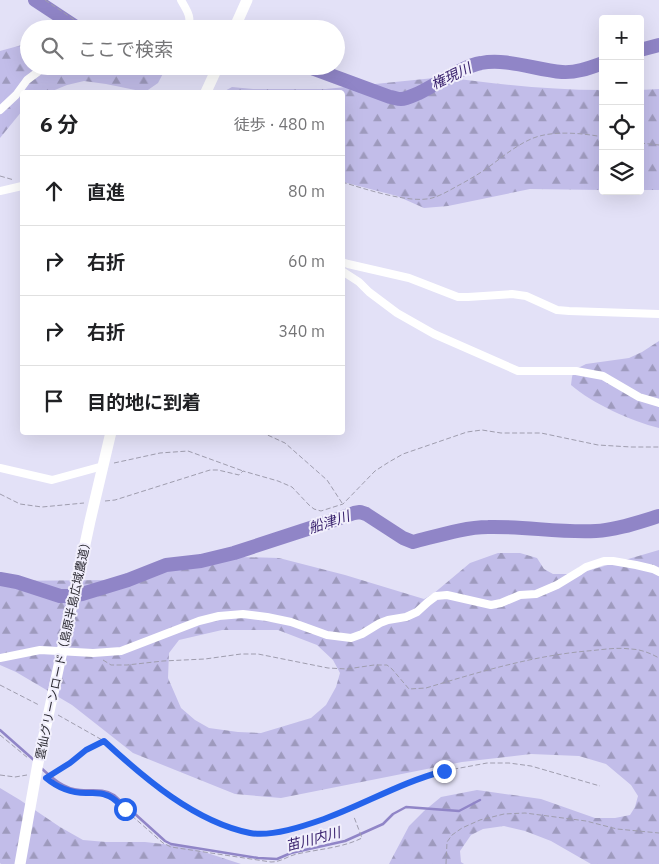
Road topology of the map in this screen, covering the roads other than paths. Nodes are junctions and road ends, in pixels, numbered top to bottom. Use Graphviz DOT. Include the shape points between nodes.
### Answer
graph roads {
  1 [pos="181,0"];
  2 [pos="247,0"];
  3 [pos="190,20"];
  4 [pos="238,20"];
  5 [pos="34,75"];
  6 [pos="214,75"];
  7 [pos="207,90"];
  8 [pos="0,110"];
  9 [pos="20,186"];
  10 [pos="0,191"];
  11 [pos="345,263"];
  12 [pos="345,273"];
  13 [pos="659,314"];
  14 [pos="659,403"];
  15 [pos="110,435"];
  16 [pos="0,468"];
  17 [pos="103,469"];
  18 [pos="659,572"];
  19 [pos="0,658"];
  20 [pos="21,862"];
  1 -- 3 [label="street"];
  2 -- 4 [label="street"];
  5 -- 8 [label="street"];
  6 -- 7 [label="street"];
  9 -- 10 [label="street"];
  11 -- 13 [label="street" via="409,278 458,297 512,294 569,312"];
  12 -- 14 [label="street" via="398,313 434,334 518,371 576,371 603,376 639,397"];
  15 -- 17 [label="street, 雲仙グリーンロード（島原半島広域農道）"];
  16 -- 17 [label="street" via="52,480"];
  17 -- 20 [label="street, 雲仙グリーンロード（島原半島広域農道）" via="38,764"];
  18 -- 19 [label="street" via="613,561 586,567 558,585 536,594 520,595 491,605 447,595 436,596 417,612 380,623 351,638 327,635 291,622 243,614 199,621 121,651 40,650"];
}
